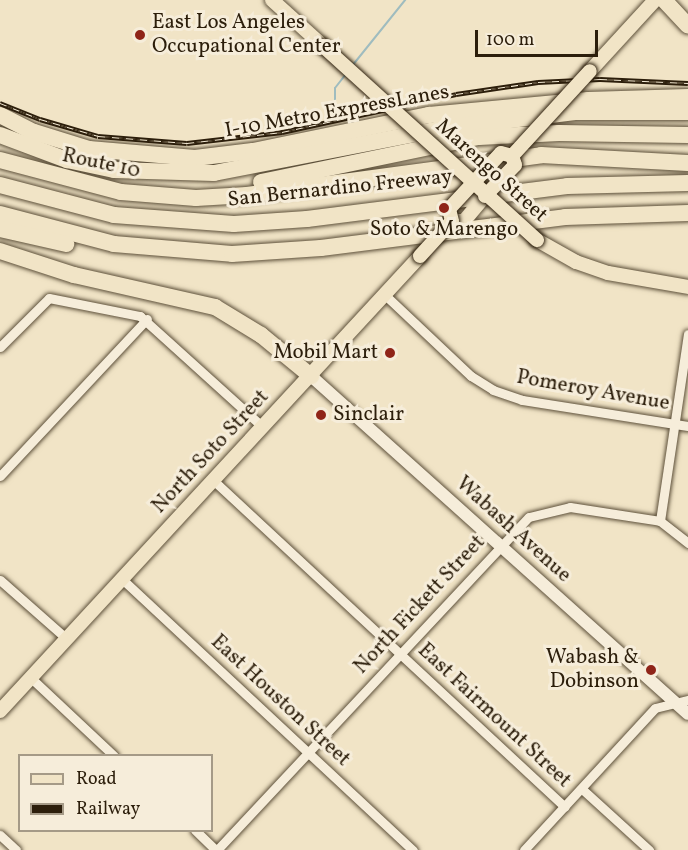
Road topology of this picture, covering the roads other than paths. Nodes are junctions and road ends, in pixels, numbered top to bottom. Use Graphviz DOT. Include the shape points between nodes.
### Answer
graph roads {
  1 [pos="273,0"];
  2 [pos="655,0"];
  3 [pos="664,0"];
  4 [pos="676,0"];
  5 [pos="688,10"];
  6 [pos="688,26"];
  7 [pos="688,97"];
  8 [pos="688,112"];
  9 [pos="0,115"];
  10 [pos="0,135"];
  11 [pos="688,135"];
  12 [pos="512,156"];
  13 [pos="0,160"];
  14 [pos="688,163"];
  15 [pos="688,183"];
  16 [pos="0,184"];
  17 [pos="472,184"];
  18 [pos="485,196"];
  19 [pos="196,198"];
  20 [pos="688,213"];
  21 [pos="0,214"];
  22 [pos="452,221"];
  23 [pos="0,230"];
  24 [pos="0,251"];
  25 [pos="198,254"];
  26 [pos="688,287"];
  27 [pos="385,295"];
  28 [pos="147,320"];
  29 [pos="688,334"];
  30 [pos="0,347"];
  31 [pos="311,376"];
  32 [pos="674,424"];
  33 [pos="688,426"];
  34 [pos="263,427"];
  35 [pos="0,476"];
  36 [pos="213,480"];
  37 [pos="660,521"];
  38 [pos="688,543"];
  39 [pos="501,545"];
  40 [pos="122,579"];
  41 [pos="0,580"];
  42 [pos="67,639"];
  43 [pos="399,653"];
  44 [pos="31,678"];
  45 [pos="674,700"];
  46 [pos="688,700"];
  47 [pos="0,711"];
  48 [pos="688,714"];
  49 [pos="308,752"];
  50 [pos="112,754"];
  51 [pos="582,789"];
  52 [pos="565,807"];
  53 [pos="196,832"];
  54 [pos="0,835"];
  55 [pos="16,850"];
  56 [pos="217,850"];
  57 [pos="413,850"];
  58 [pos="524,850"];
  59 [pos="649,850"];
  1 -- 17 [label="main road, Marengo Street, bridge"];
  2 -- 12 [label="main road, North Soto Street, bridge"];
  3 -- 6 [label="highway"];
  4 -- 5 [label="highway"];
  7 -- 9 [label="highway, I-10 Metro ExpressLanes" via="598,99 429,115 253,152 195,158 89,149 34,132"];
  8 -- 10 [label="highway, I-10 Metro ExpressLanes" via="575,112 445,128 214,173 114,170 67,160"];
  11 -- 19 [label="highway" via="559,133 479,137"];
  12 -- 17 [label="main road, North Soto Street, bridge" via="501,153"];
  12 -- 18 [label="main road, North Soto Street, bridge" via="515,165"];
  13 -- 19 [label="highway, Route 10" via="121,192"];
  14 -- 19 [label="highway" via="541,155 247,195"];
  15 -- 16 [label="highway, San Bernardino Freeway" via="567,186 306,219 234,224 114,215"];
  17 -- 18 [label="main road, Marengo Street, bridge"];
  17 -- 22 [label="main road, North Soto Street, bridge" via="449,209"];
  18 -- 22 [label="main road, North Soto Street" via="464,221"];
  18 -- 26 [label="main road, Marengo Street, bridge" via="537,240 576,262 608,273"];
  20 -- 25 [label="highway" via="565,217 312,249"];
  21 -- 25 [label="highway" via="92,240"];
  22 -- 27 [label="main road, North Soto Street, bridge"];
  23 -- 25 [label="highway" via="102,249"];
  24 -- 31 [label="highway" via="74,275 215,307 261,334"];
  27 -- 31 [label="main road, North Soto Street"];
  27 -- 32 [label="street, Pomeroy Avenue" via="471,376 493,390 522,400"];
  28 -- 30 [label="street" via="49,298"];
  28 -- 34 [label="street"];
  28 -- 35 [label="street"];
  29 -- 32 [label="street"];
  31 -- 34 [label="main road, North Soto Street"];
  31 -- 39 [label="street, Wabash Avenue"];
  32 -- 33 [label="street, Pomeroy Avenue"];
  32 -- 37 [label="street"];
  34 -- 36 [label="main road, North Soto Street"];
  36 -- 40 [label="main road, North Soto Street"];
  36 -- 43 [label="street, East Fairmount Street"];
  37 -- 38 [label="street"];
  37 -- 39 [label="street, North Fickett Street" via="570,507 552,509 529,517"];
  39 -- 43 [label="street, North Fickett Street"];
  39 -- 45 [label="street, Wabash Avenue"];
  40 -- 42 [label="main road, North Soto Street"];
  40 -- 49 [label="street, East Houston Street"];
  41 -- 42 [label="street"];
  42 -- 44 [label="main road, North Soto Street"];
  43 -- 49 [label="street, North Fickett Street"];
  43 -- 52 [label="street, East Fairmount Street"];
  44 -- 47 [label="main road, North Soto Street"];
  44 -- 50 [label="street"];
  45 -- 46 [label="street"];
  45 -- 48 [label="street, Wabash Avenue"];
  45 -- 51 [label="street" via="655,708"];
  49 -- 56 [label="street, North Fickett Street"];
  49 -- 57 [label="street, East Houston Street"];
  51 -- 52 [label="street"];
  51 -- 59 [label="street"];
  52 -- 58 [label="street"];
  53 -- 56 [label="street"];
  54 -- 55 [label="street"];
}
